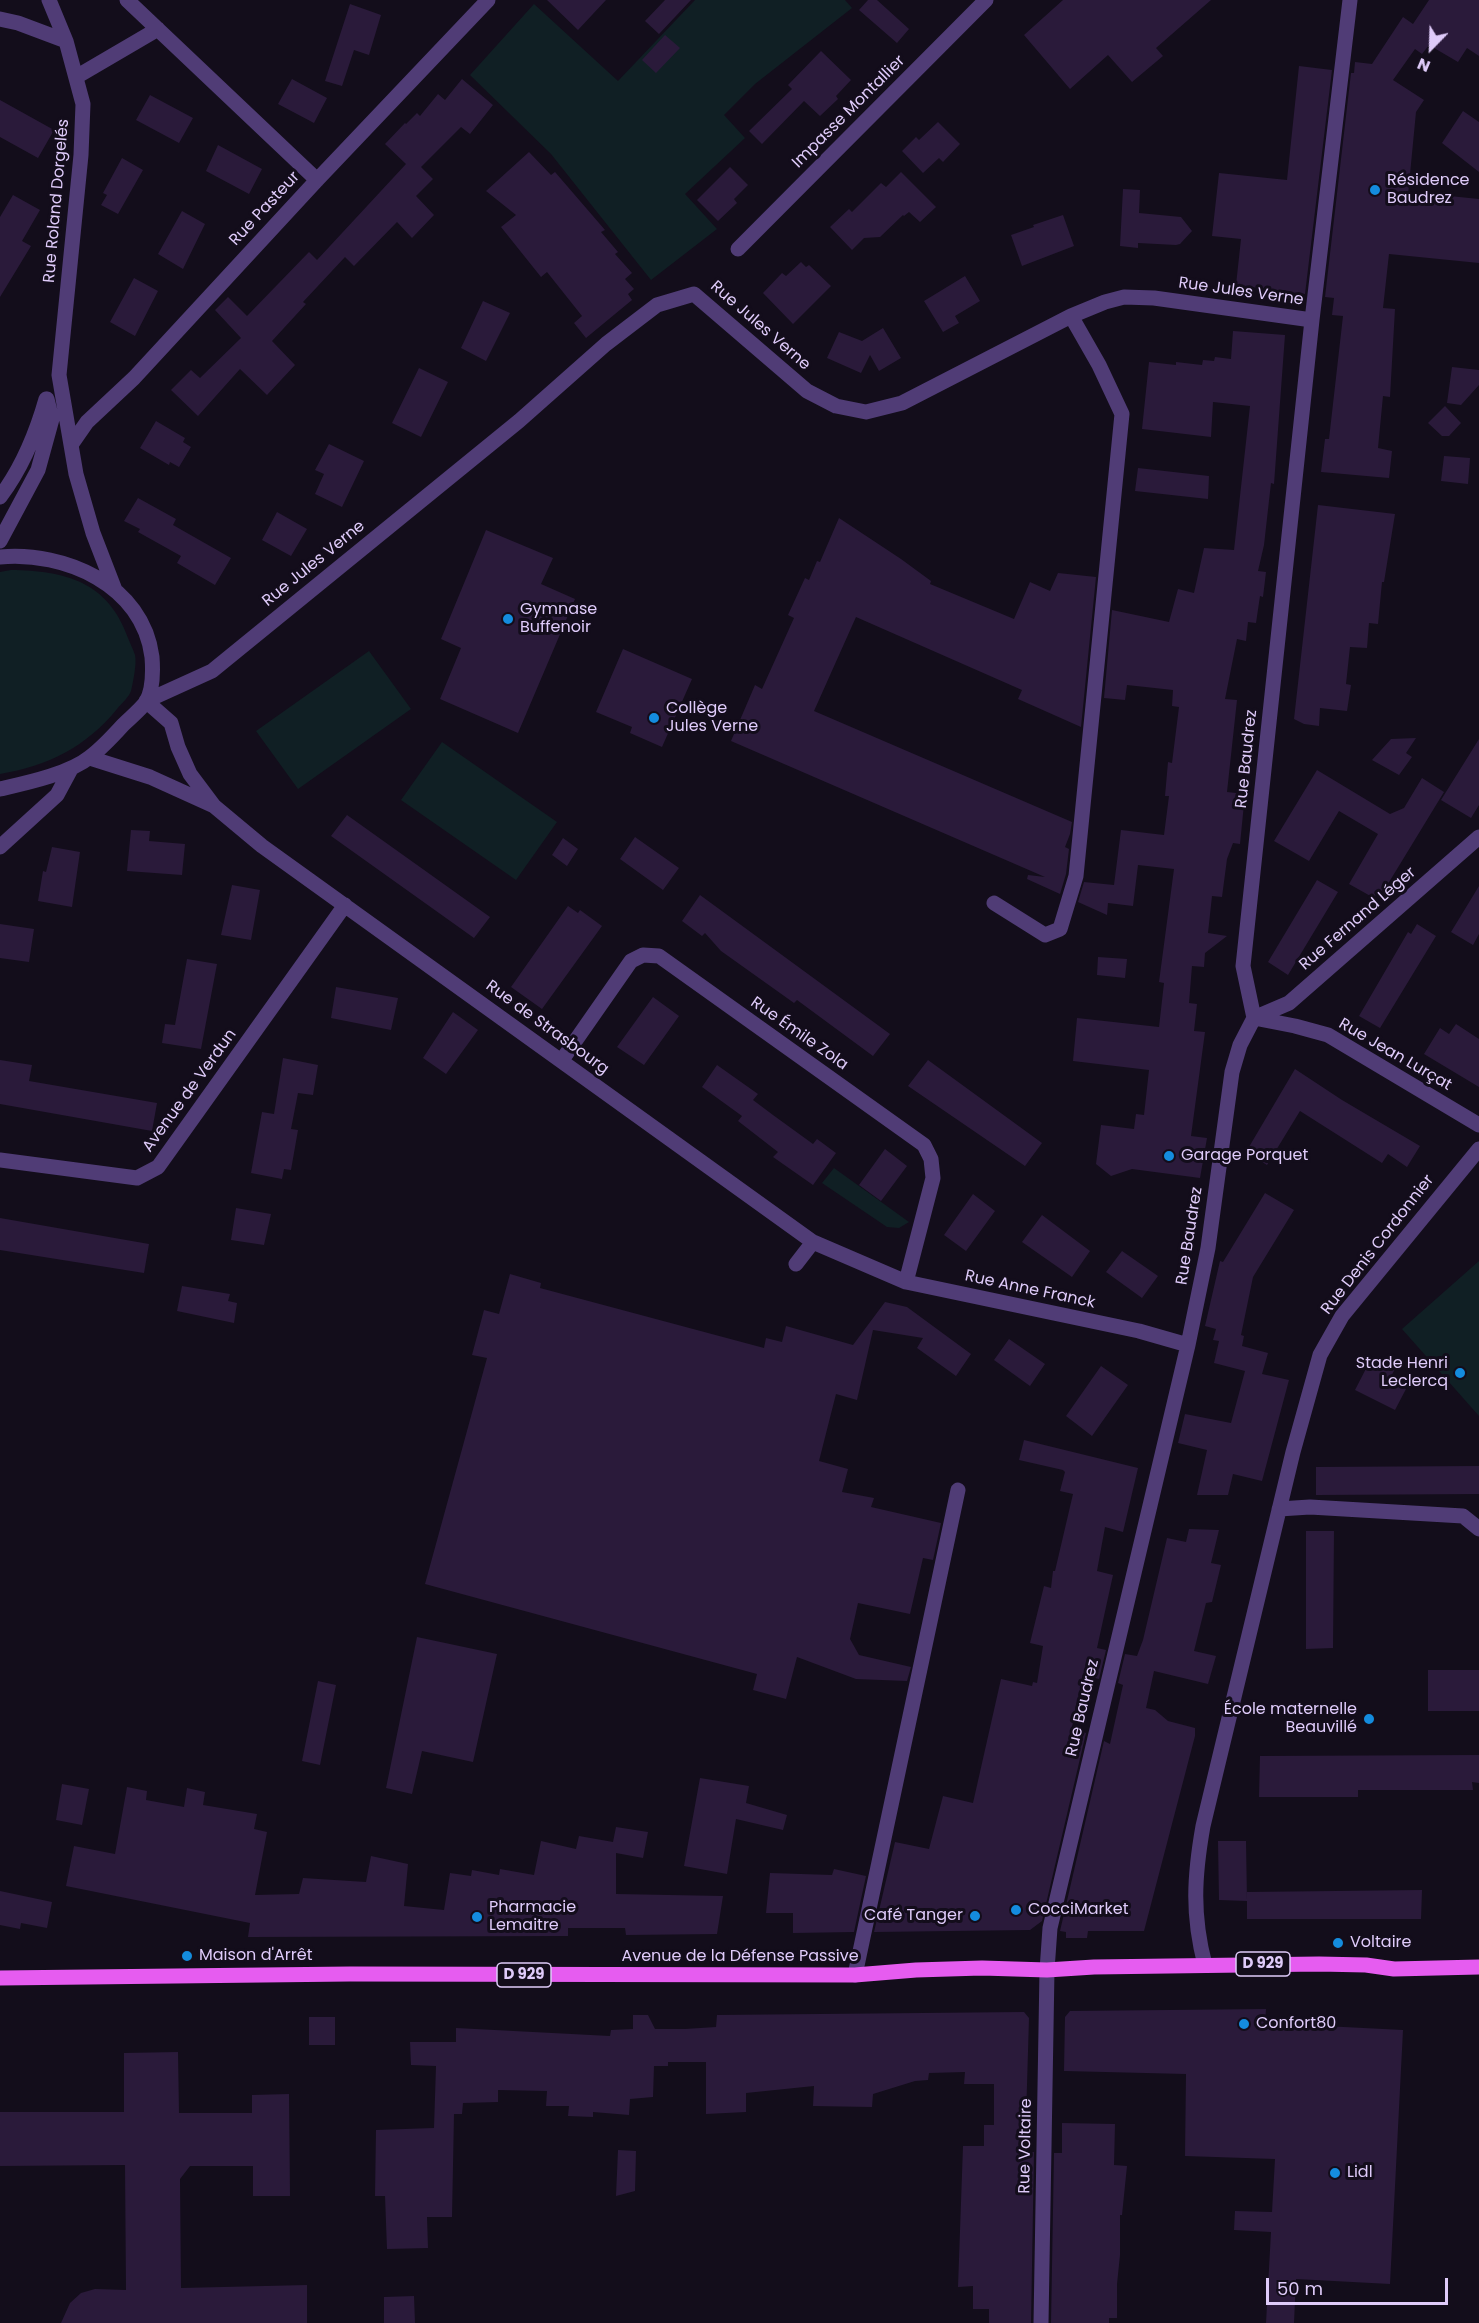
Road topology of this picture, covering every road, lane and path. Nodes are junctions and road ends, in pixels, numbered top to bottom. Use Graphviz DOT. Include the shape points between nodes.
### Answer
graph roads {
  1 [pos="49,0"];
  2 [pos="127,0"];
  3 [pos="488,0"];
  4 [pos="986,0"];
  5 [pos="1350,0"];
  6 [pos="0,19"];
  7 [pos="158,29"];
  8 [pos="66,41"];
  9 [pos="76,77"];
  10 [pos="317,180"];
  11 [pos="738,249"];
  12 [pos="1071,316"];
  13 [pos="1312,320"];
  14 [pos="59,375"];
  15 [pos="46,399"];
  16 [pos="71,445"];
  17 [pos="0,497"];
  18 [pos="0,540"];
  19 [pos="0,557"];
  20 [pos="115,590"];
  21 [pos="146,701"];
  22 [pos="90,758"];
  23 [pos="71,769"];
  24 [pos="0,789"];
  25 [pos="214,806"];
  26 [pos="1479,837"];
  27 [pos="0,847"];
  28 [pos="994,903"];
  29 [pos="345,905"];
  30 [pos="1254,1018"];
  31 [pos="562,1060"];
  32 [pos="1479,1125"];
  33 [pos="1479,1149"];
  34 [pos="0,1160"];
  35 [pos="813,1242"];
  36 [pos="796,1264"];
  37 [pos="866,1267"];
  38 [pos="906,1282"];
  39 [pos="1188,1345"];
  40 [pos="958,1490"];
  41 [pos="1280,1509"];
  42 [pos="1479,1529"];
  43 [pos="1205,1965"];
  44 [pos="1479,1967"];
  45 [pos="1047,1970"];
  46 [pos="855,1975"];
  47 [pos="0,1978"];
  48 [pos="1041,2323"];
  1 -- 8 [label="street, Rue Roland Dorgelés"];
  2 -- 7 [label="street"];
  3 -- 10 [label="street, Rue Pasteur"];
  4 -- 11 [label="street, Impasse Montallier"];
  5 -- 13 [label="street, Rue Baudrez"];
  6 -- 8 [label="street"];
  7 -- 9 [label="street"];
  7 -- 10 [label="street"];
  8 -- 9 [label="street, Rue Roland Dorgelés"];
  9 -- 14 [label="street, Rue Roland Dorgelés" via="83,119"];
  10 -- 16 [label="street, Rue Pasteur" via="135,378 87,422"];
  12 -- 13 [label="street, Rue Jules Verne" via="1124,297"];
  12 -- 21 [label="street, Rue Jules Verne" via="902,403 866,412 836,406 807,391 694,294 657,305 212,671"];
  12 -- 28 [label="street" via="1122,414 1076,876 1060,929 1045,935"];
  13 -- 30 [label="street, Rue Baudrez" via="1243,966"];
  14 -- 15 [label="street, Rue Roland Dorgelés"];
  14 -- 16 [label="street, Rue Roland Dorgelés"];
  15 -- 17 [label="street, Rue Roland Dorgelés" via="38,429"];
  15 -- 18 [label="street" via="52,419 38,470"];
  16 -- 20 [label="street, Rue Roland Dorgelés" via="93,533"];
  19 -- 20 [label="street" via="23,555 72,564"];
  20 -- 21 [label="street" via="134,608 150,643 153,669"];
  21 -- 22 [label="street"];
  21 -- 25 [label="street" via="171,723 190,774"];
  22 -- 23 [label="street"];
  22 -- 25 [label="street" via="150,777"];
  23 -- 24 [label="street"];
  23 -- 27 [label="street" via="57,795"];
  25 -- 29 [label="street, Rue de Strasbourg"];
  26 -- 30 [label="street, Rue Fernand Léger" via="1290,1003"];
  29 -- 31 [label="street, Rue de Strasbourg"];
  29 -- 34 [label="street, Avenue de Verdun" via="158,1167 138,1178"];
  30 -- 32 [label="street, Rue Jean Lurçat" via="1328,1035"];
  30 -- 39 [label="street, Rue Baudrez" via="1232,1072 1208,1248"];
  31 -- 35 [label="street, Rue de Strasbourg"];
  31 -- 38 [label="street, Rue Émile Zola" via="632,961 643,955 659,957 924,1145 931,1159 933,1178"];
  33 -- 41 [label="street, Rue Denis Cordonnier" via="1342,1316 1320,1355"];
  35 -- 36 [label="street"];
  35 -- 37 [label="street, Rue de Strasbourg"];
  37 -- 38 [label="street, Rue Anne Franck"];
  38 -- 39 [label="street, Rue Anne Franck"];
  39 -- 45 [label="street, Rue Baudrez" via="1053,1914"];
  40 -- 46 [label="street"];
  41 -- 42 [label="street" via="1310,1507 1462,1516"];
  41 -- 43 [label="street, Rue Denis Cordonnier" via="1195,1871 1197,1935"];
  43 -- 44 [label="main road, Avenue de la Défense Passive / D 929"];
  43 -- 45 [label="main road, Avenue de la Défense Passive / D 929"];
  45 -- 46 [label="main road, Avenue de la Défense Passive / D 929" via="982,1968"];
  45 -- 48 [label="street, Rue Voltaire"];
  46 -- 47 [label="main road, Avenue de la Défense Passive / D 929"];
}
